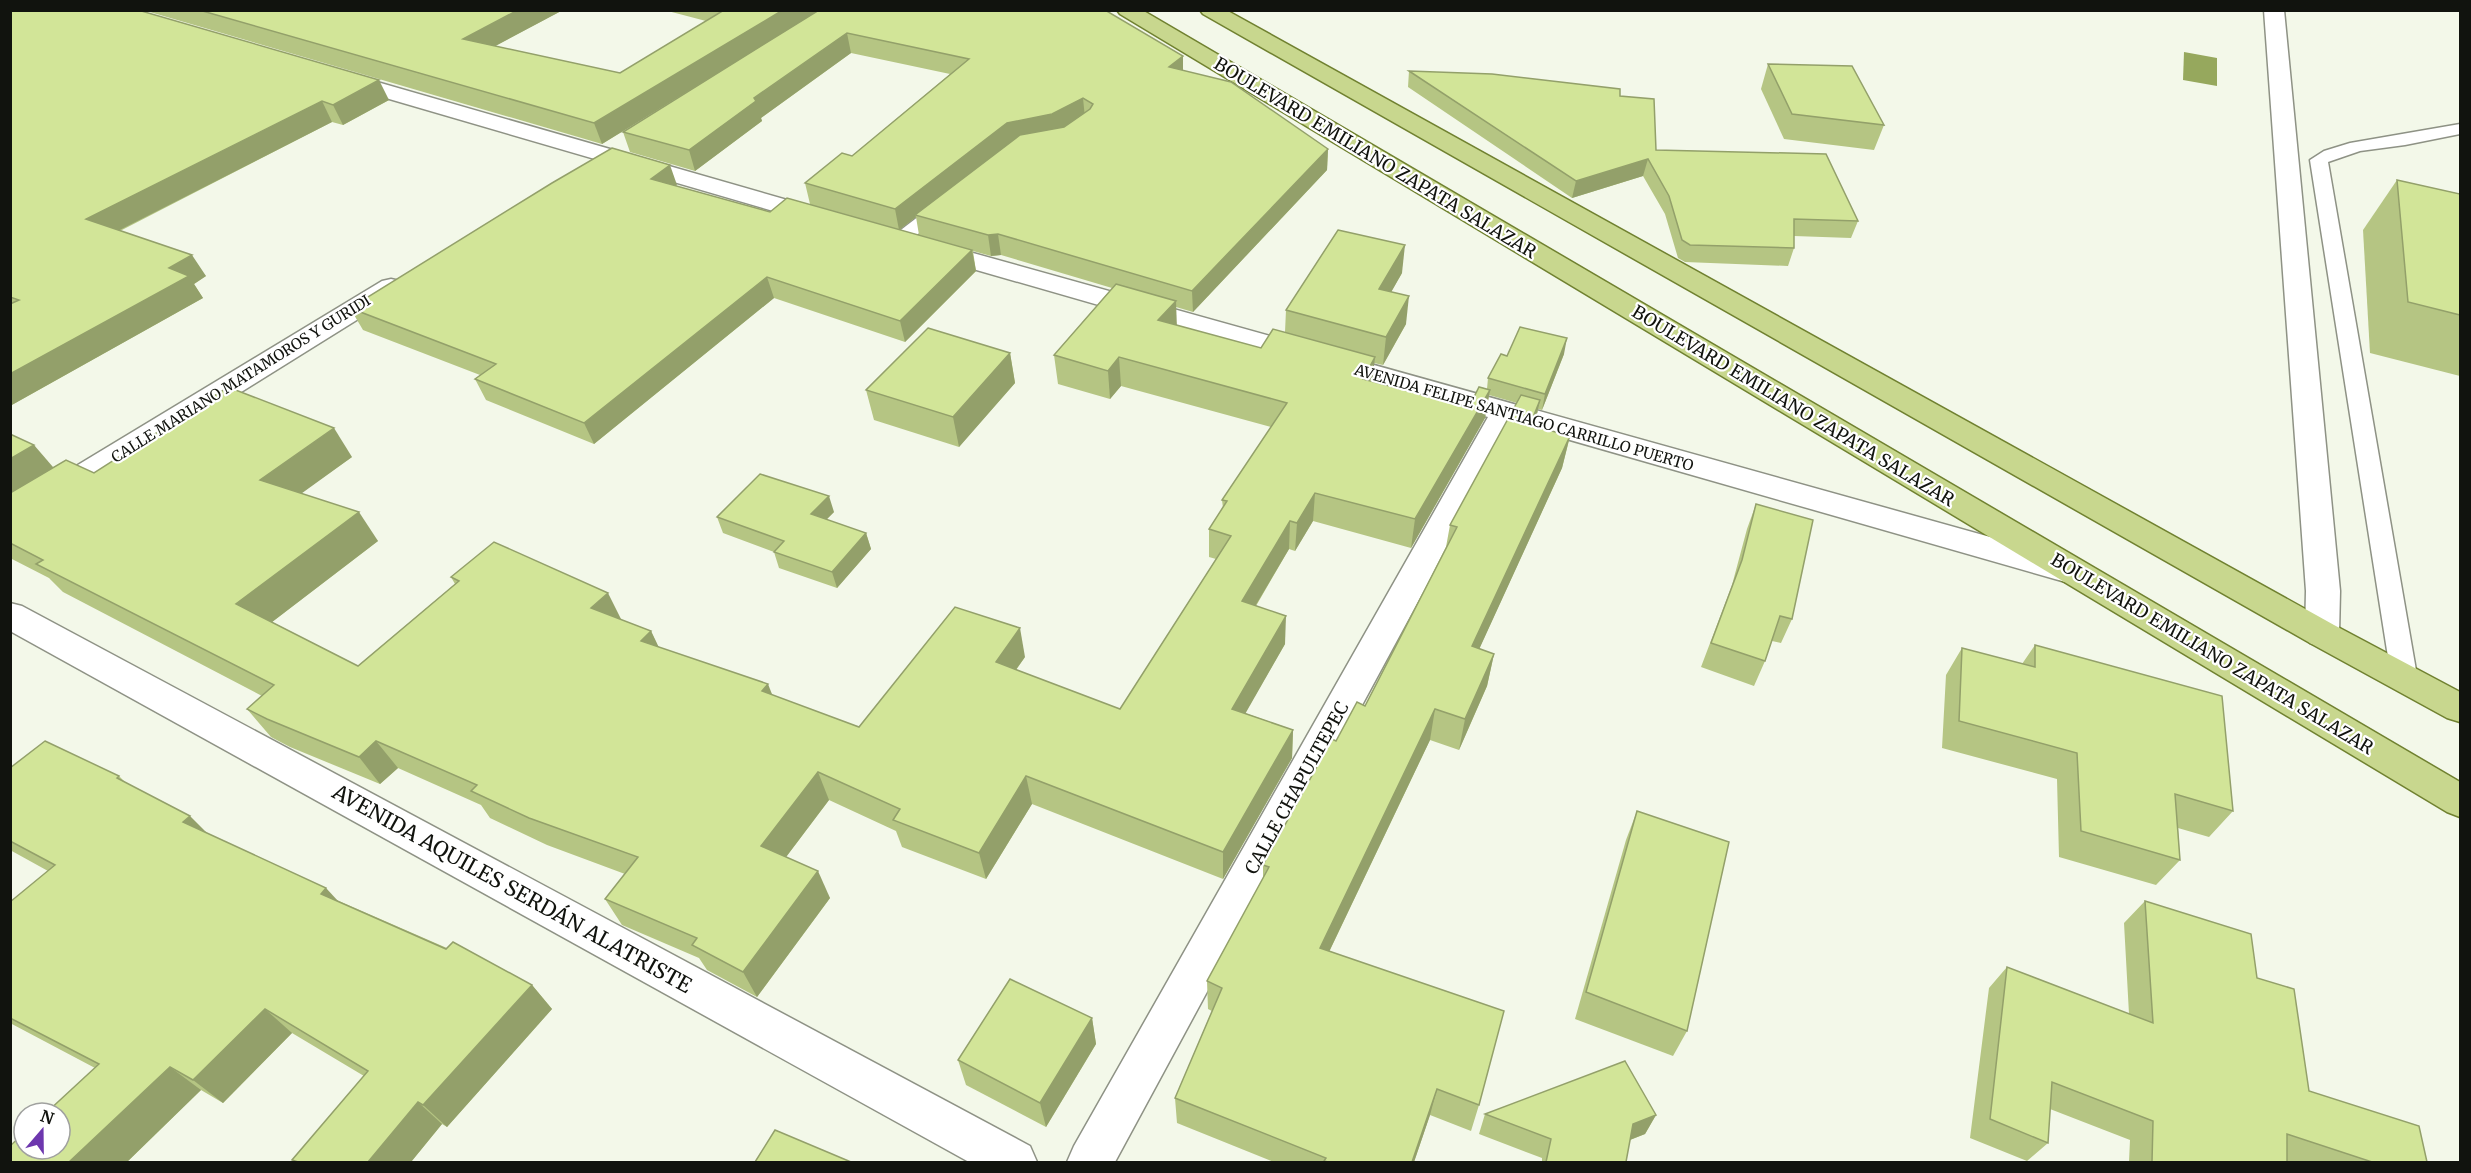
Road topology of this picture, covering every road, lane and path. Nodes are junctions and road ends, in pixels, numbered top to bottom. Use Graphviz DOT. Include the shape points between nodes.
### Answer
graph roads {
  1 [pos="1127,10"];
  2 [pos="1210,10"];
  3 [pos="2274,10"];
  4 [pos="314,69"];
  5 [pos="2460,129"];
  6 [pos="637,136"];
  7 [pos="607,155"];
  8 [pos="576,174"];
  9 [pos="953,198"];
  10 [pos="843,224"];
  11 [pos="887,237"];
  12 [pos="415,273"];
  13 [pos="1504,413"];
  14 [pos="10,521"];
  15 [pos="2074,572"];
  16 [pos="10,615"];
  17 [pos="2322,634"];
  18 [pos="2404,676"];
  19 [pos="2460,708"];
  20 [pos="2460,801"];
  21 [pos="1014,1162"];
  22 [pos="1090,1162"];
  1 -- 15 [label="main road, BOULEVARD EMILIANO ZAPATA SALAZAR"];
  2 -- 17 [label="main road"];
  3 -- 17 [label="street" via="2322,579"];
  4 -- 7 [label="street"];
  5 -- 18 [label="lane" via="2406,140 2360,143 2319,160"];
  6 -- 7 [label="street"];
  7 -- 8 [label="street"];
  7 -- 10 [label="street"];
  9 -- 11 [label="lane"];
  11 -- 13 [label="street, AVENIDA FELIPE SANTIAGO CARRILLO PUERTO"];
  12 -- 14 [label="street, CALLE MARIANO MATAMOROS Y GURIDI"];
  13 -- 15 [label="street, AVENIDA FELIPE SANTIAGO CARRILLO PUERTO"];
  13 -- 22 [label="street, CALLE CHAPULTEPEC"];
  15 -- 20 [label="main road, BOULEVARD EMILIANO ZAPATA SALAZAR"];
  16 -- 21 [label="street, AVENIDA AQUILES SERDÁN ALATRISTE"];
  17 -- 18 [label="main road"];
  18 -- 19 [label="main road"];
}
